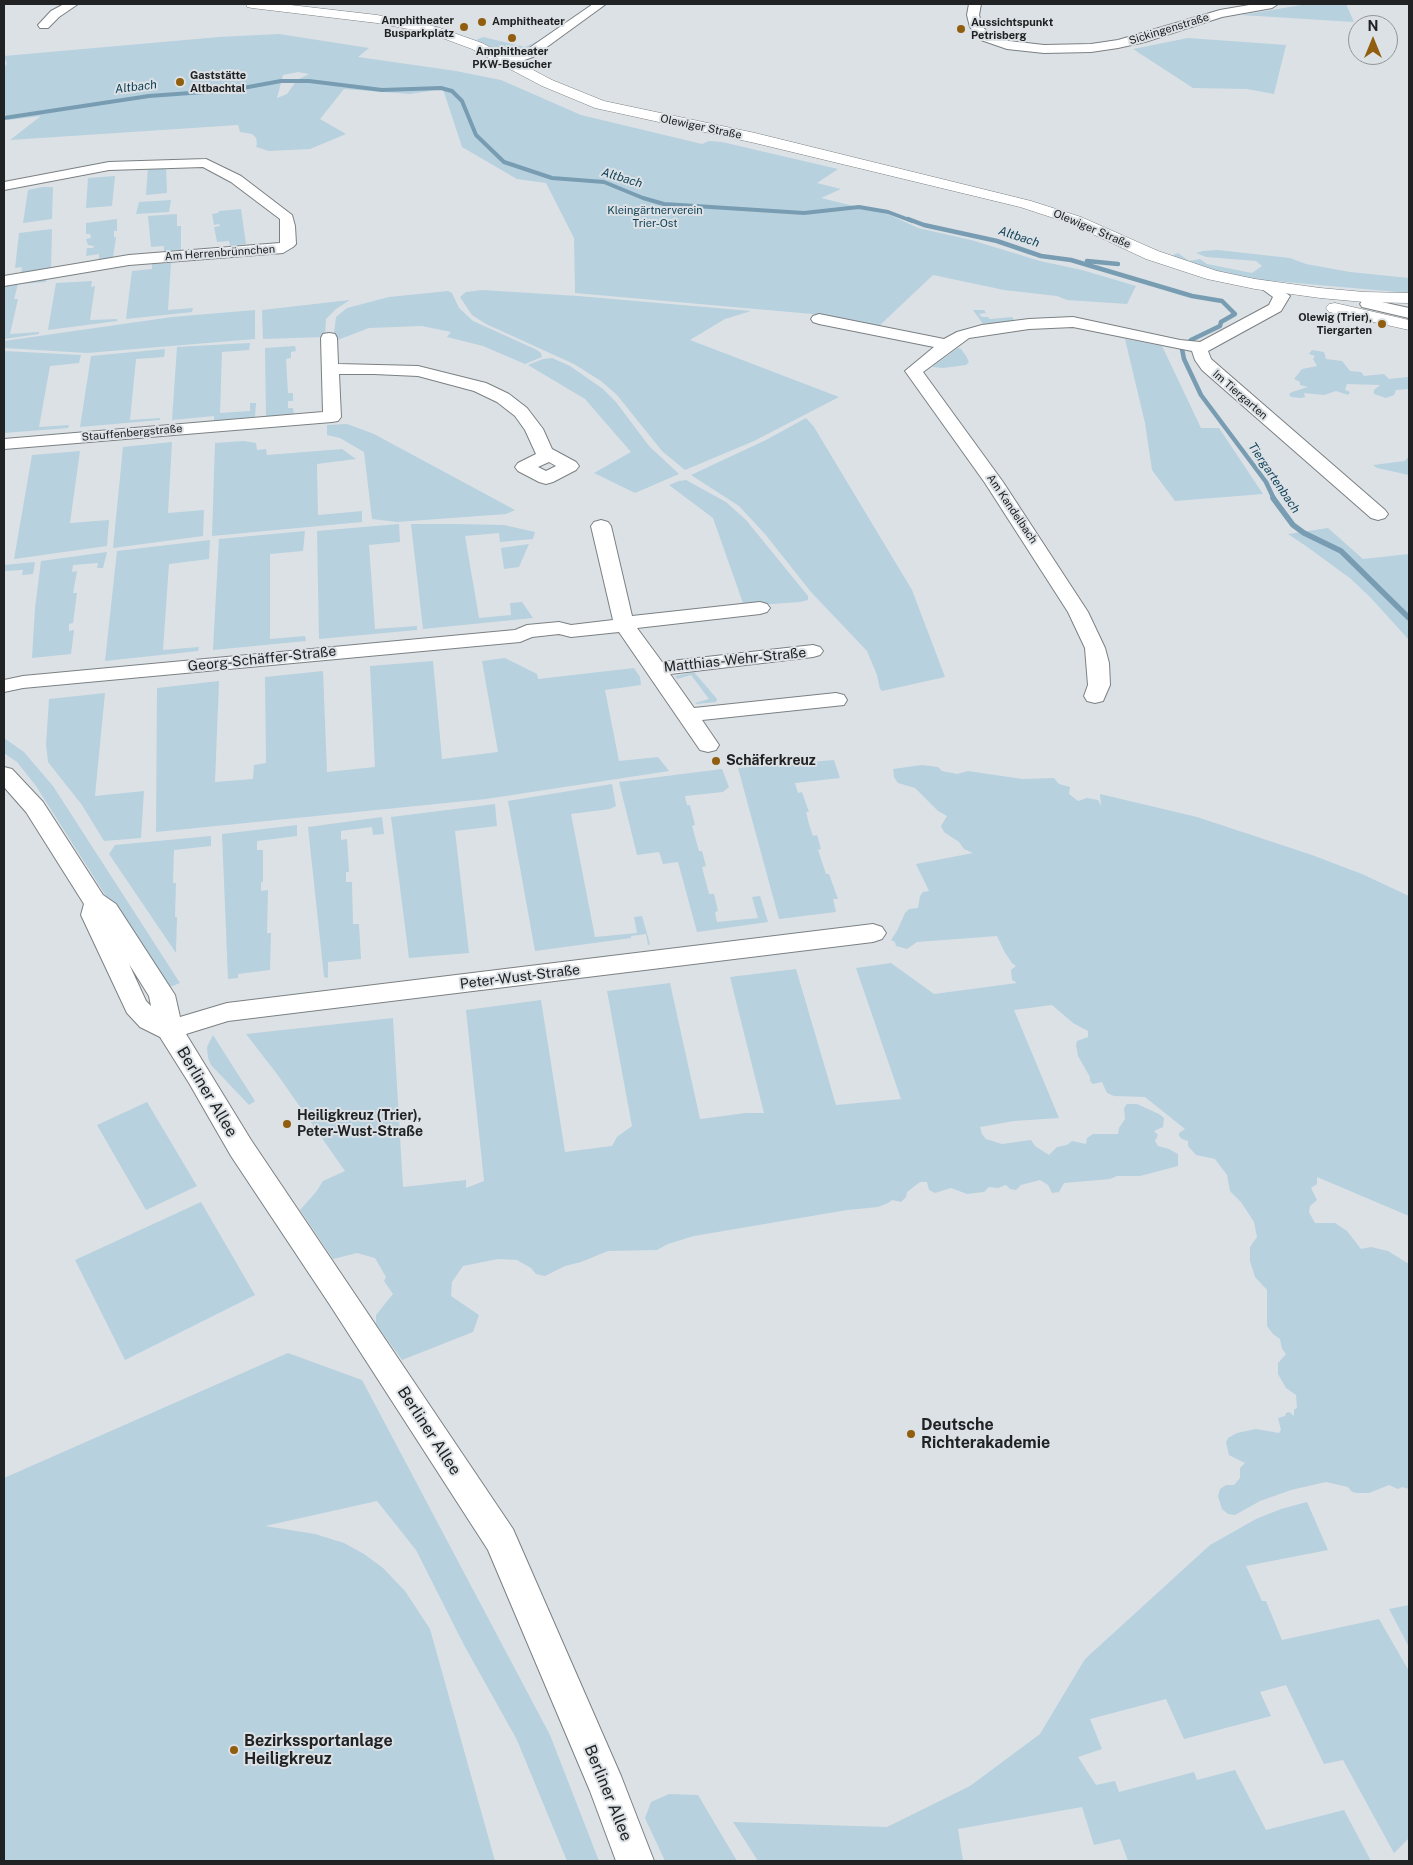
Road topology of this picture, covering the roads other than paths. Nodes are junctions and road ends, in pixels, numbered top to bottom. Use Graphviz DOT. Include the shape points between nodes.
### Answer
graph roads {
  1 [pos="72,4"];
  2 [pos="252,4"];
  3 [pos="600,4"];
  4 [pos="975,4"];
  5 [pos="1272,4"];
  6 [pos="44,24"];
  7 [pos="507,62"];
  8 [pos="4,186"];
  9 [pos="1152,255"];
  10 [pos="4,281"];
  11 [pos="1266,286"];
  12 [pos="1282,296"];
  13 [pos="1409,298"];
  14 [pos="1300,299"];
  15 [pos="1368,304"];
  16 [pos="1409,305"];
  17 [pos="1409,313"];
  18 [pos="819,319"];
  19 [pos="1409,325"];
  20 [pos="329,338"];
  21 [pos="947,345"];
  22 [pos="1189,346"];
  23 [pos="331,370"];
  24 [pos="4,444"];
  25 [pos="548,455"];
  26 [pos="1378,514"];
  27 [pos="601,526"];
  28 [pos="760,608"];
  29 [pos="624,625"];
  30 [pos="813,651"];
  31 [pos="656,669"];
  32 [pos="4,686"];
  33 [pos="1095,696"];
  34 [pos="836,700"];
  35 [pos="687,715"];
  36 [pos="708,744"];
  37 [pos="5,777"];
  38 [pos="873,933"];
  39 [pos="169,1030"];
  40 [pos="635,1861"];
  1 -- 6 [label="street"];
  2 -- 7 [label="main road, Olewiger Straße" via="398,22 464,40"];
  3 -- 7 [label="street" via="529,54"];
  4 -- 5 [label="street, Sickingenstraße" via="973,15 984,37 1014,46 1044,49 1118,44 1220,14"];
  7 -- 9 [label="main road, Olewiger Straße" via="574,96 600,105 755,138 1025,204 1087,225"];
  8 -- 10 [label="street, Am Herrenbrünnchen" via="109,166 206,163 236,179 287,218 288,244 283,248 129,260"];
  9 -- 11 [label="main road, Olewiger Straße" via="1212,275"];
  9 -- 12 [label="main road, Olewiger Straße" via="1190,274"];
  11 -- 12 [label="street"];
  11 -- 13 [label="main road, Olewiger Straße" via="1347,296"];
  12 -- 14 [label="main road, Olewiger Straße"];
  12 -- 22 [label="street" via="1270,311 1206,346"];
  14 -- 15 [label="main road, Olewiger Straße"];
  14 -- 19 [label="main road"];
  15 -- 16 [label="main road, Olewiger Straße"];
  15 -- 17 [label="street"];
  18 -- 21 [label="street"];
  20 -- 23 [label="street"];
  21 -- 22 [label="street, Am Kandelbach" via="963,335 982,330 1064,322 1083,323"];
  21 -- 33 [label="street, Am Kandelbach" via="916,368 915,373 994,482 1074,604 1098,663 1099,685"];
  22 -- 26 [label="street, Im Tiergarten"];
  23 -- 24 [label="street, Stauffenbergstraße" via="332,417"];
  23 -- 25 [label="street" via="418,372 480,387 503,398 521,412"];
  27 -- 29 [label="street, Matthias-Wehr-Straße"];
  28 -- 29 [label="street"];
  29 -- 31 [label="street, Matthias-Wehr-Straße"];
  29 -- 32 [label="street, Georg-Schäffer-Straße" via="571,631 556,638 529,640 520,636 422,644"];
  30 -- 31 [label="street, Matthias-Wehr-Straße"];
  31 -- 35 [label="street, Matthias-Wehr-Straße"];
  34 -- 35 [label="street"];
  35 -- 36 [label="street, Matthias-Wehr-Straße"];
  37 -- 39 [label="street" via="35,807 94,901 93,915 136,1006 149,1020"];
  38 -- 39 [label="street, Peter-Wust-Straße" via="227,1012"];
  39 -- 40 [label="street, Berliner Allee" via="241,1148 501,1540 608,1789"];
}
